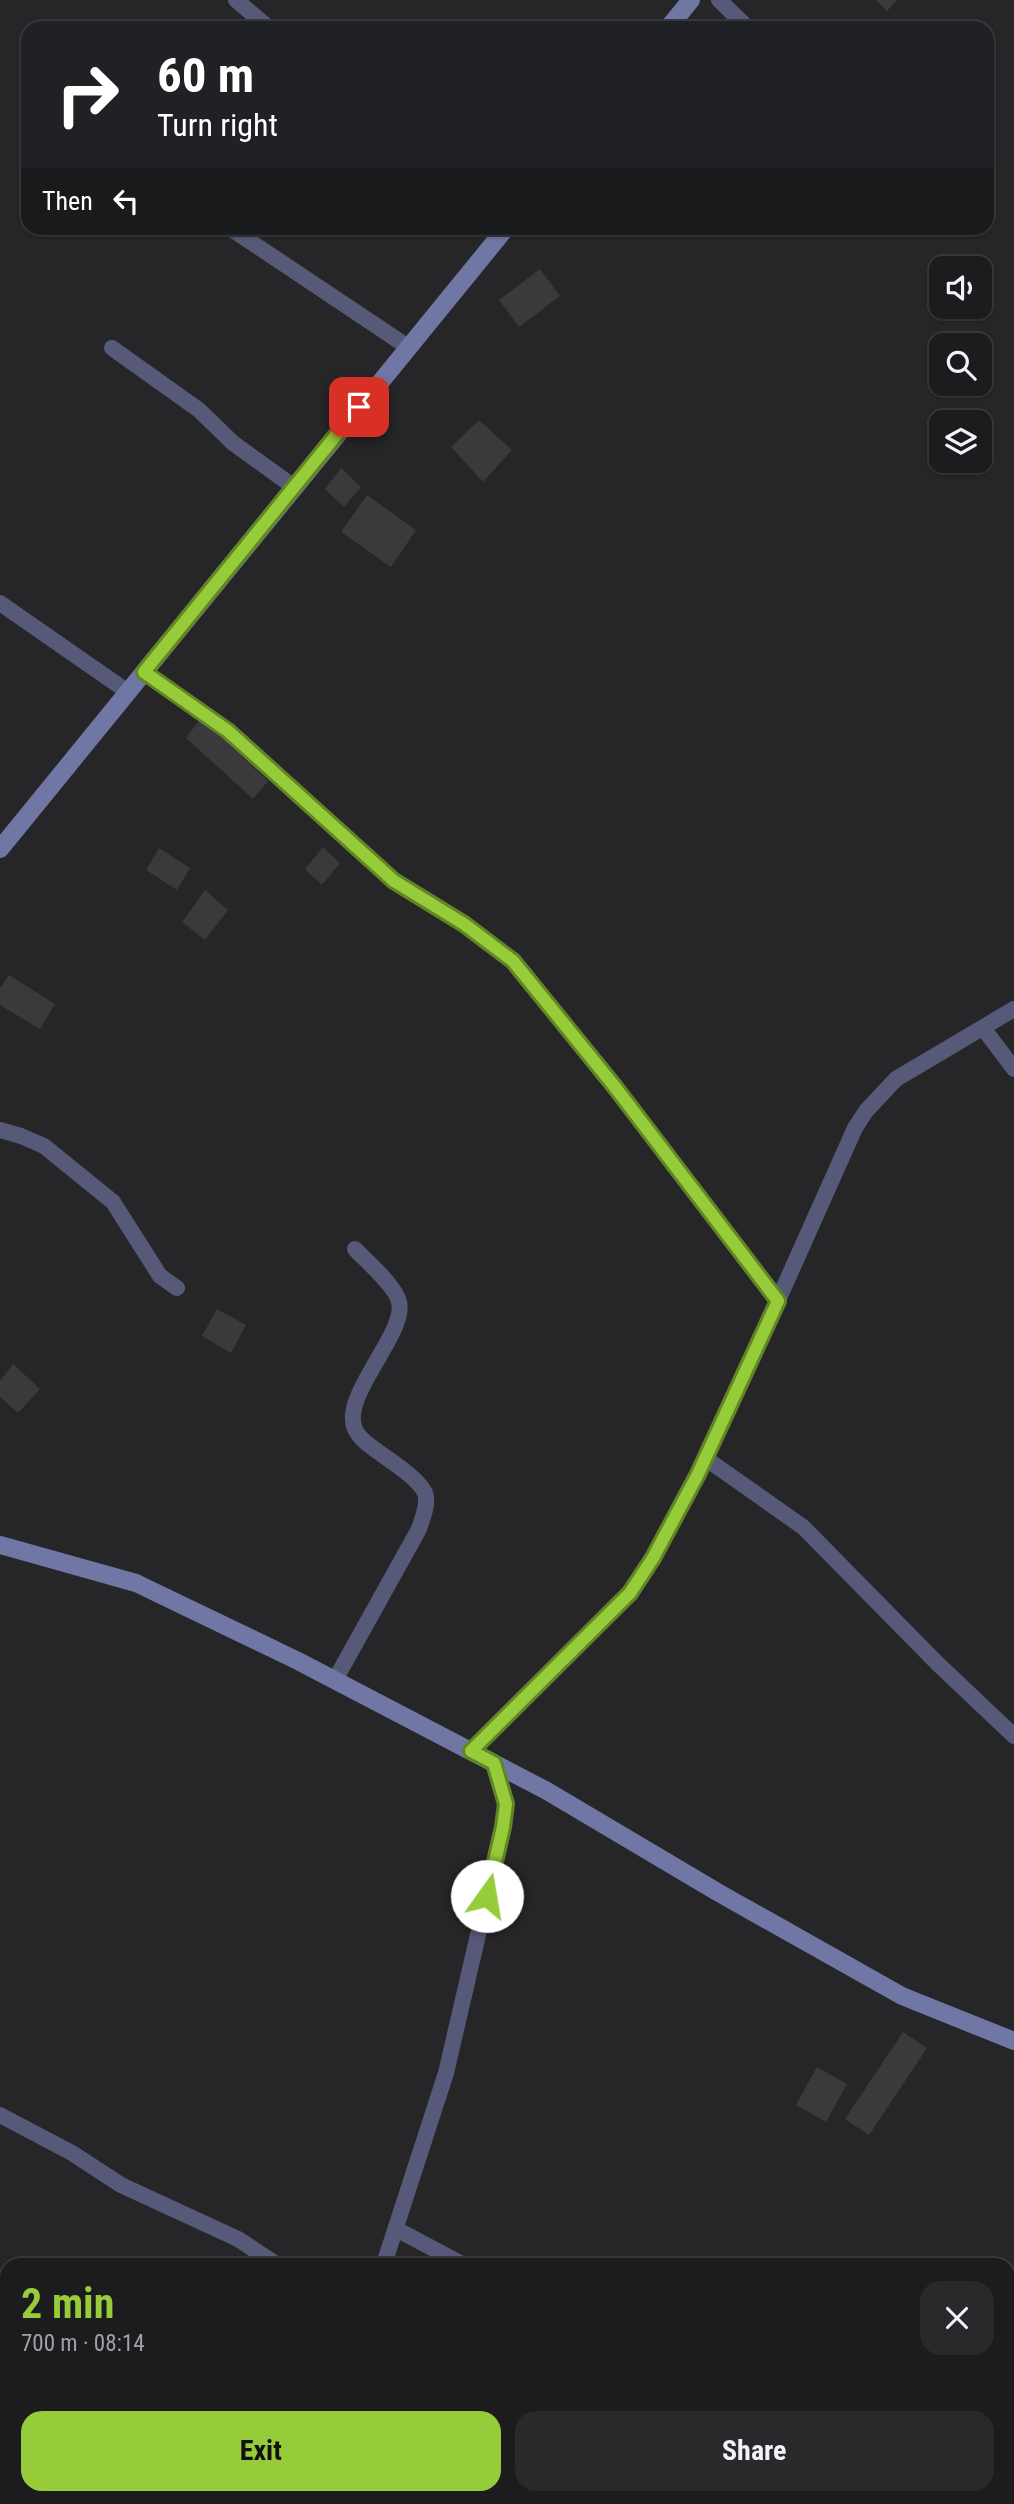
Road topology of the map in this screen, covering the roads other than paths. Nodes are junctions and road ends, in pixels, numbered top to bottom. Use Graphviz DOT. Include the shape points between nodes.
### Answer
graph roads {
  1 [pos="236,0"];
  2 [pos="691,0"];
  3 [pos="719,0"];
  4 [pos="261,21"];
  5 [pos="674,21"];
  6 [pos="741,21"];
  7 [pos="240,235"];
  8 [pos="500,235"];
  9 [pos="408,347"];
  10 [pos="112,348"];
  11 [pos="294,487"];
  12 [pos="0,603"];
  13 [pos="144,672"];
  14 [pos="128,692"];
  15 [pos="0,849"];
  16 [pos="1014,1009"];
  17 [pos="983,1028"];
  18 [pos="1014,1069"];
  19 [pos="0,1130"];
  20 [pos="355,1249"];
  21 [pos="177,1288"];
  22 [pos="778,1301"];
  23 [pos="705,1458"];
  24 [pos="0,1545"];
  25 [pos="335,1680"];
  26 [pos="1014,1736"];
  27 [pos="471,1751"];
  28 [pos="494,1763"];
  29 [pos="1014,2041"];
  30 [pos="0,2115"];
  31 [pos="396,2229"];
  32 [pos="267,2258"];
  33 [pos="386,2258"];
  34 [pos="451,2258"];
  1 -- 4 [label="street"];
  2 -- 5 [label="main road"];
  3 -- 6 [label="street"];
  7 -- 9 [label="street"];
  8 -- 9 [label="main road"];
  9 -- 11 [label="main road"];
  10 -- 11 [label="street" via="199,410 233,443"];
  11 -- 13 [label="main road"];
  12 -- 14 [label="street"];
  13 -- 14 [label="main road"];
  13 -- 22 [label="street" via="228,731 394,881 513,961"];
  14 -- 15 [label="main road"];
  16 -- 17 [label="street"];
  17 -- 18 [label="street"];
  17 -- 22 [label="street" via="896,1079 866,1111"];
  19 -- 21 [label="street" via="44,1146 113,1202 160,1276"];
  20 -- 25 [label="street" via="399,1302 398,1319 351,1417 364,1441 418,1482 426,1495 419,1529"];
  22 -- 23 [label="street"];
  23 -- 26 [label="street" via="803,1527"];
  23 -- 27 [label="street" via="630,1593"];
  24 -- 25 [label="main road" via="136,1583"];
  25 -- 27 [label="main road"];
  27 -- 28 [label="main road"];
  28 -- 29 [label="main road" via="902,1996"];
  28 -- 31 [label="street" via="506,1804 503,1827 446,2073"];
  30 -- 32 [label="street" via="121,2185 238,2239"];
  31 -- 33 [label="street"];
  31 -- 34 [label="street"];
}
